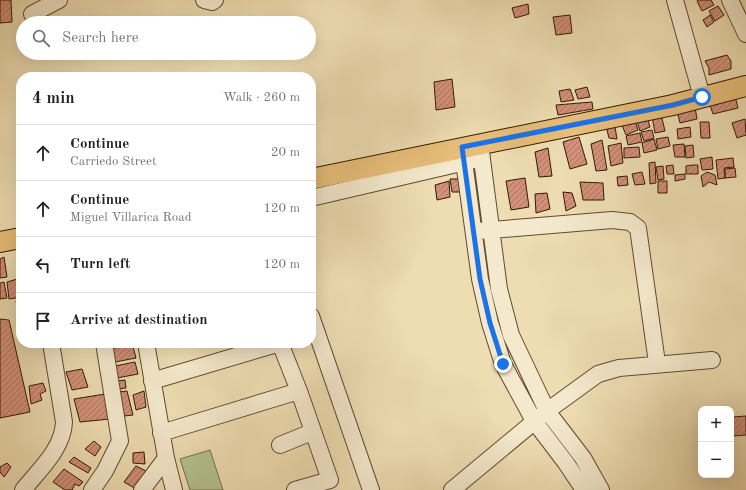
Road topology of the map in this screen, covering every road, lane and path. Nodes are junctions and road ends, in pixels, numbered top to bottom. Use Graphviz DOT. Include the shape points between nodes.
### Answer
graph roads {
  1 [pos="59,0"];
  2 [pos="204,0"];
  3 [pos="215,0"];
  4 [pos="675,0"];
  5 [pos="730,0"];
  6 [pos="32,14"];
  7 [pos="746,34"];
  8 [pos="746,86"];
  9 [pos="702,97"];
  10 [pos="472,153"];
  11 [pos="316,178"];
  12 [pos="316,197"];
  13 [pos="490,230"];
  14 [pos="473,231"];
  15 [pos="16,239"];
  16 [pos="0,242"];
  17 [pos="316,330"];
  18 [pos="52,348"];
  19 [pos="105,348"];
  20 [pos="147,348"];
  21 [pos="264,348"];
  22 [pos="282,348"];
  23 [pos="712,360"];
  24 [pos="658,363"];
  25 [pos="152,382"];
  26 [pos="299,391"];
  27 [pos="547,411"];
  28 [pos="534,421"];
  29 [pos="312,432"];
  30 [pos="161,433"];
  31 [pos="280,445"];
  32 [pos="166,458"];
  33 [pos="332,485"];
  34 [pos="23,490"];
  35 [pos="92,490"];
  36 [pos="142,490"];
  37 [pos="174,490"];
  38 [pos="295,490"];
  39 [pos="371,490"];
  40 [pos="452,490"];
  41 [pos="584,490"];
  42 [pos="602,490"];
  1 -- 6 [label="street"];
  2 -- 3 [label="street"];
  4 -- 9 [label="street"];
  5 -- 7 [label="street"];
  8 -- 9 [label="main road"];
  9 -- 10 [label="main road"];
  10 -- 11 [label="main road"];
  10 -- 12 [label="street"];
  10 -- 13 [label="street"];
  10 -- 14 [label="street"];
  13 -- 14 [label="street"];
  13 -- 24 [label="street" via="612,220 630,222 638,228"];
  13 -- 27 [label="street" via="499,289 511,335"];
  14 -- 28 [label="street" via="480,279 503,364"];
  15 -- 16 [label="main road"];
  17 -- 39 [label="street"];
  18 -- 34 [label="street" via="64,434"];
  19 -- 35 [label="street" via="120,441"];
  20 -- 25 [label="street"];
  21 -- 25 [label="street"];
  22 -- 26 [label="street"];
  23 -- 24 [label="street"];
  24 -- 27 [label="street" via="619,368 598,374"];
  25 -- 30 [label="street"];
  26 -- 29 [label="street"];
  26 -- 30 [label="street"];
  27 -- 28 [label="street"];
  27 -- 42 [label="street" via="583,458"];
  28 -- 40 [label="street"];
  28 -- 41 [label="street"];
  29 -- 31 [label="street"];
  29 -- 33 [label="street"];
  30 -- 32 [label="street"];
  32 -- 36 [label="street"];
  32 -- 37 [label="street"];
  33 -- 38 [label="street"];
}
